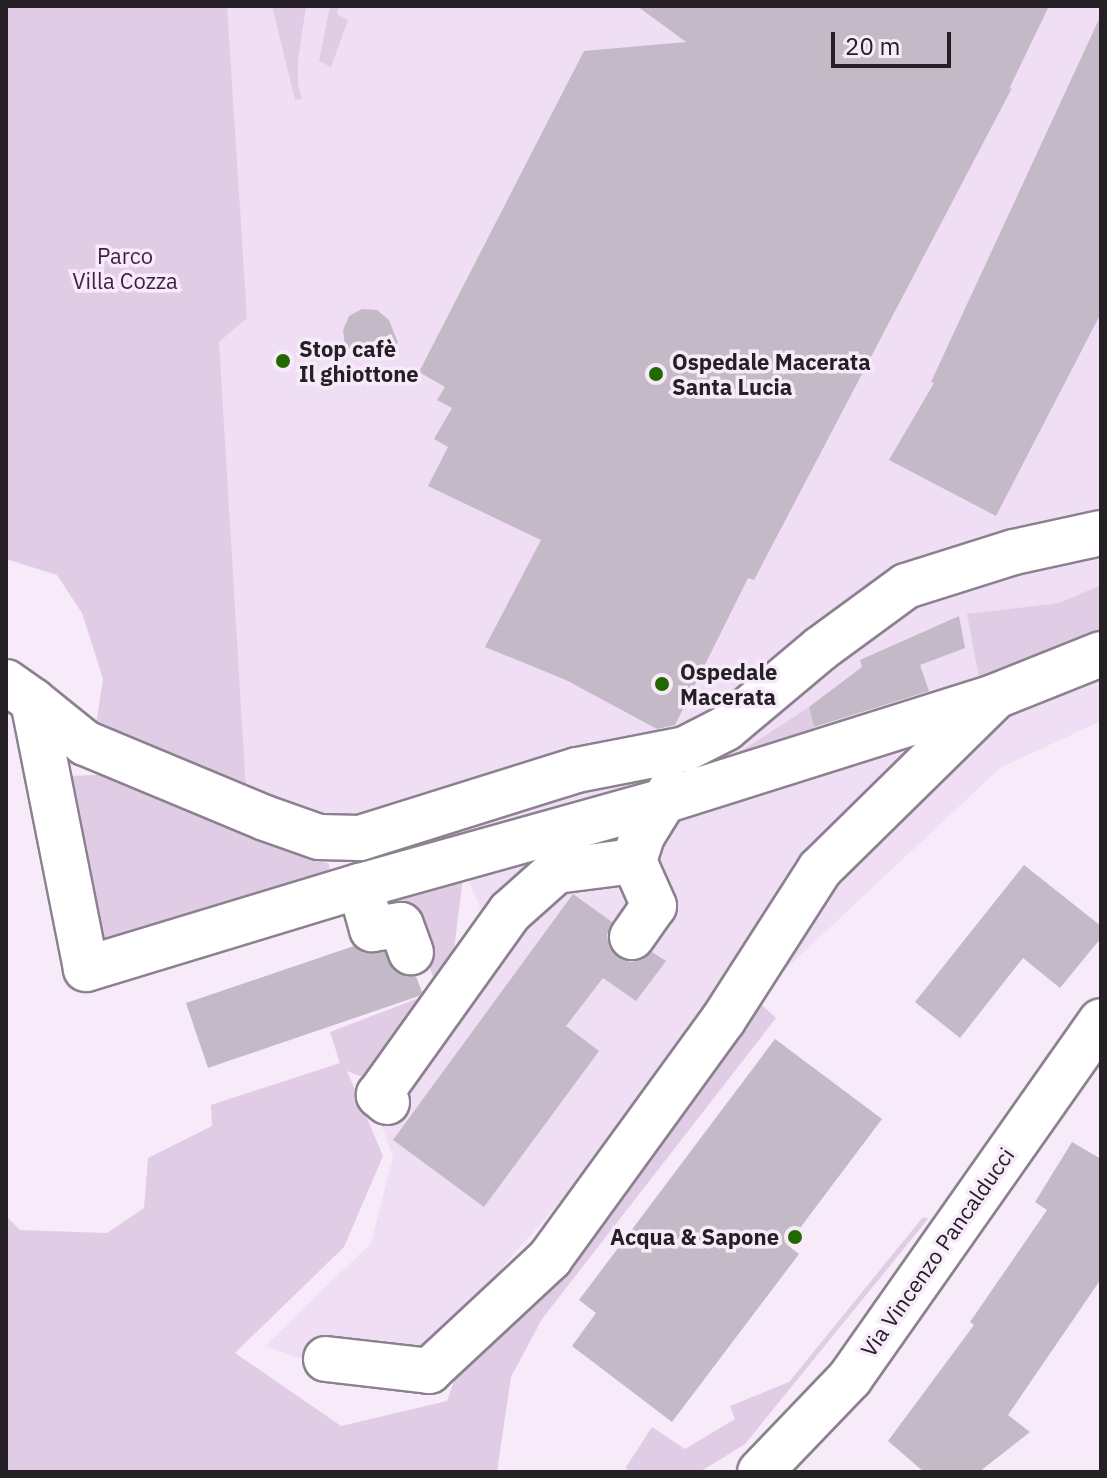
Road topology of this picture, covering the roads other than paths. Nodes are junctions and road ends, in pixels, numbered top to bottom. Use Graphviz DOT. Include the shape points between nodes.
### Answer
graph roads {
  1 [pos="1101,533"];
  2 [pos="1101,654"];
  3 [pos="20,692"];
  4 [pos="996,696"];
  5 [pos="685,749"];
  6 [pos="667,800"];
  7 [pos="634,861"];
  8 [pos="360,886"];
  9 [pos="632,937"];
  10 [pos="411,952"];
  11 [pos="1101,1021"];
  12 [pos="387,1102"];
  13 [pos="326,1359"];
  14 [pos="760,1472"];
  1 -- 5 [label="main road" via="1014,552 906,586 726,728"];
  2 -- 4 [label="main road"];
  3 -- 5 [label="main road" via="85,743 319,837 360,838 577,770"];
  3 -- 8 [label="main road" via="86,969"];
  4 -- 6 [label="main road"];
  4 -- 13 [label="main road" via="820,869 723,1020 550,1258 429,1371"];
  5 -- 6 [label="main road"];
  6 -- 7 [label="main road" via="642,836"];
  6 -- 8 [label="main road"];
  7 -- 9 [label="main road" via="654,906"];
  7 -- 12 [label="main road" via="556,871 510,912 379,1095"];
  8 -- 10 [label="main road" via="372,929 401,925"];
  11 -- 14 [label="main road, Via Vincenzo Pancalducci" via="850,1378"];
}
